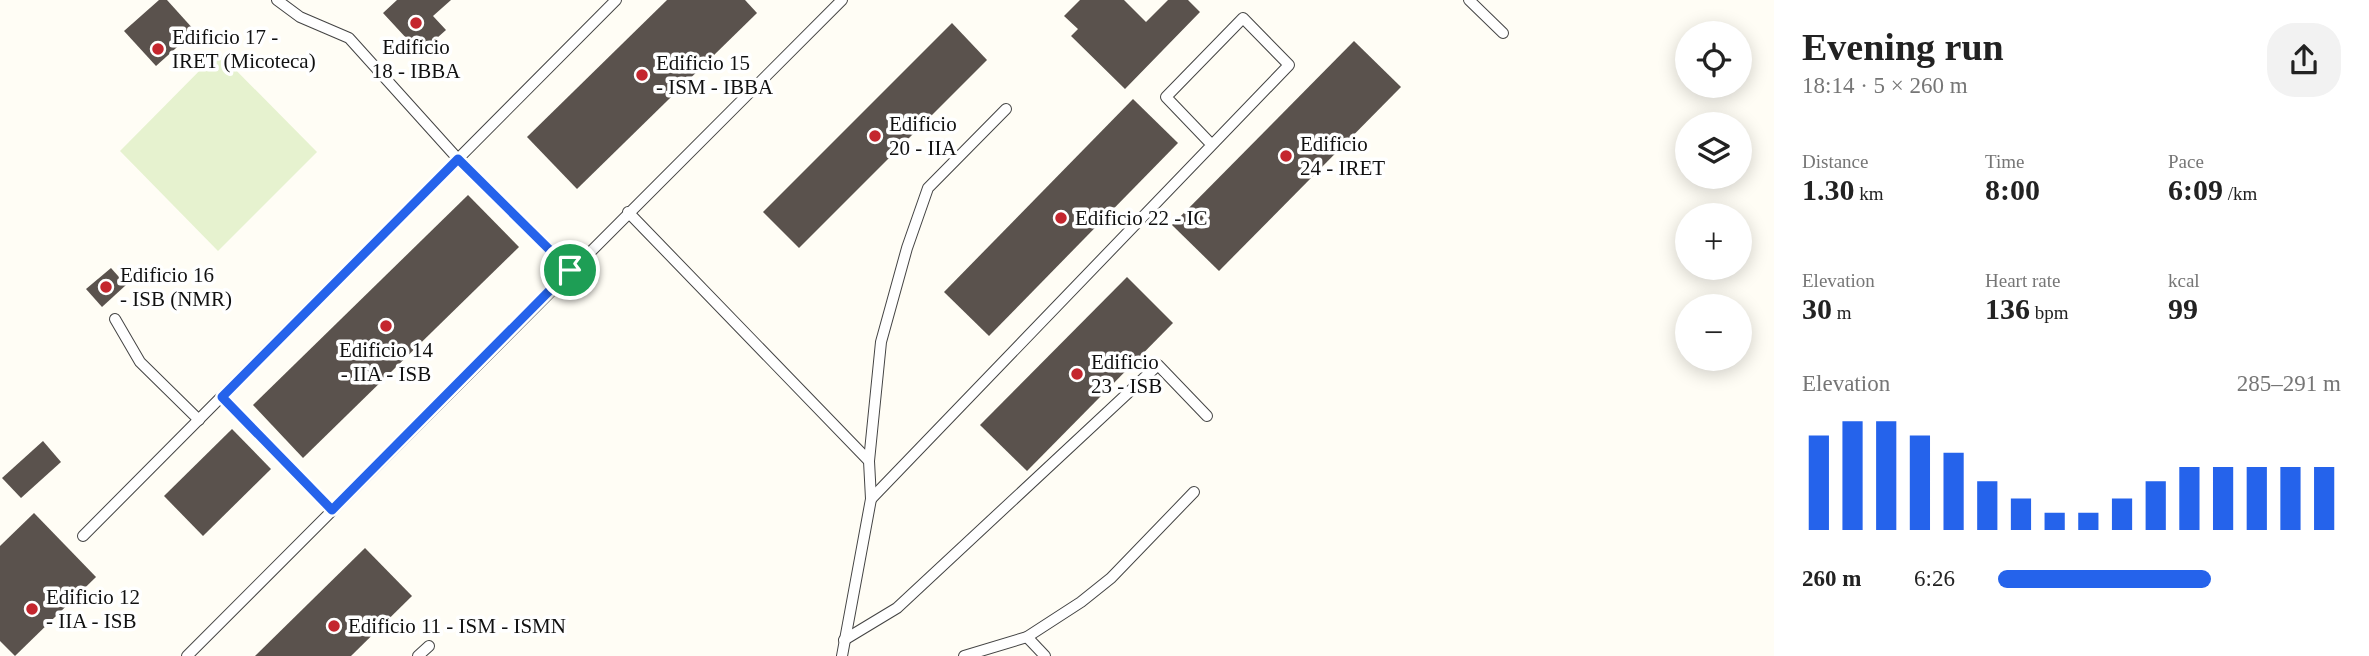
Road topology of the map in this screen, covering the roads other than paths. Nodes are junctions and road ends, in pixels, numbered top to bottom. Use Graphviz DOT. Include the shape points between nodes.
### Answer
graph roads {
  1 [pos="277,0"];
  2 [pos="616,0"];
  3 [pos="842,0"];
  4 [pos="1469,0"];
  5 [pos="1503,33"];
  6 [pos="1006,109"];
  7 [pos="1212,145"];
  8 [pos="458,159"];
  9 [pos="628,212"];
  10 [pos="570,270"];
  11 [pos="115,319"];
  12 [pos="222,397"];
  13 [pos="1207,416"];
  14 [pos="199,420"];
  15 [pos="869,461"];
  16 [pos="1194,492"];
  17 [pos="871,499"];
  18 [pos="332,510"];
  19 [pos="83,537"];
  20 [pos="1027,637"];
  21 [pos="844,640"];
  22 [pos="429,646"];
  23 [pos="187,656"];
  24 [pos="418,656"];
  25 [pos="842,656"];
  26 [pos="964,656"];
  27 [pos="1045,656"];
  1 -- 8 [label="lane" via="349,38"];
  2 -- 8 [label="lane"];
  3 -- 9 [label="lane"];
  4 -- 5 [label="lane"];
  6 -- 15 [label="lane" via="928,188 881,342"];
  7 -- 7 [label="lane" via="1289,65 1243,18 1166,97"];
  7 -- 17 [label="lane"];
  8 -- 10 [label="lane"];
  8 -- 12 [label="lane"];
  9 -- 10 [label="lane"];
  9 -- 15 [label="lane"];
  10 -- 18 [label="lane"];
  11 -- 14 [label="lane" via="140,362"];
  12 -- 14 [label="lane"];
  12 -- 18 [label="lane"];
  13 -- 21 [label="lane" via="1158,365 897,608"];
  14 -- 19 [label="lane"];
  15 -- 17 [label="lane"];
  16 -- 20 [label="lane" via="1111,578"];
  17 -- 21 [label="lane"];
  18 -- 23 [label="lane"];
  20 -- 26 [label="lane"];
  20 -- 27 [label="lane"];
  21 -- 25 [label="lane"];
  22 -- 24 [label="lane"];
}
